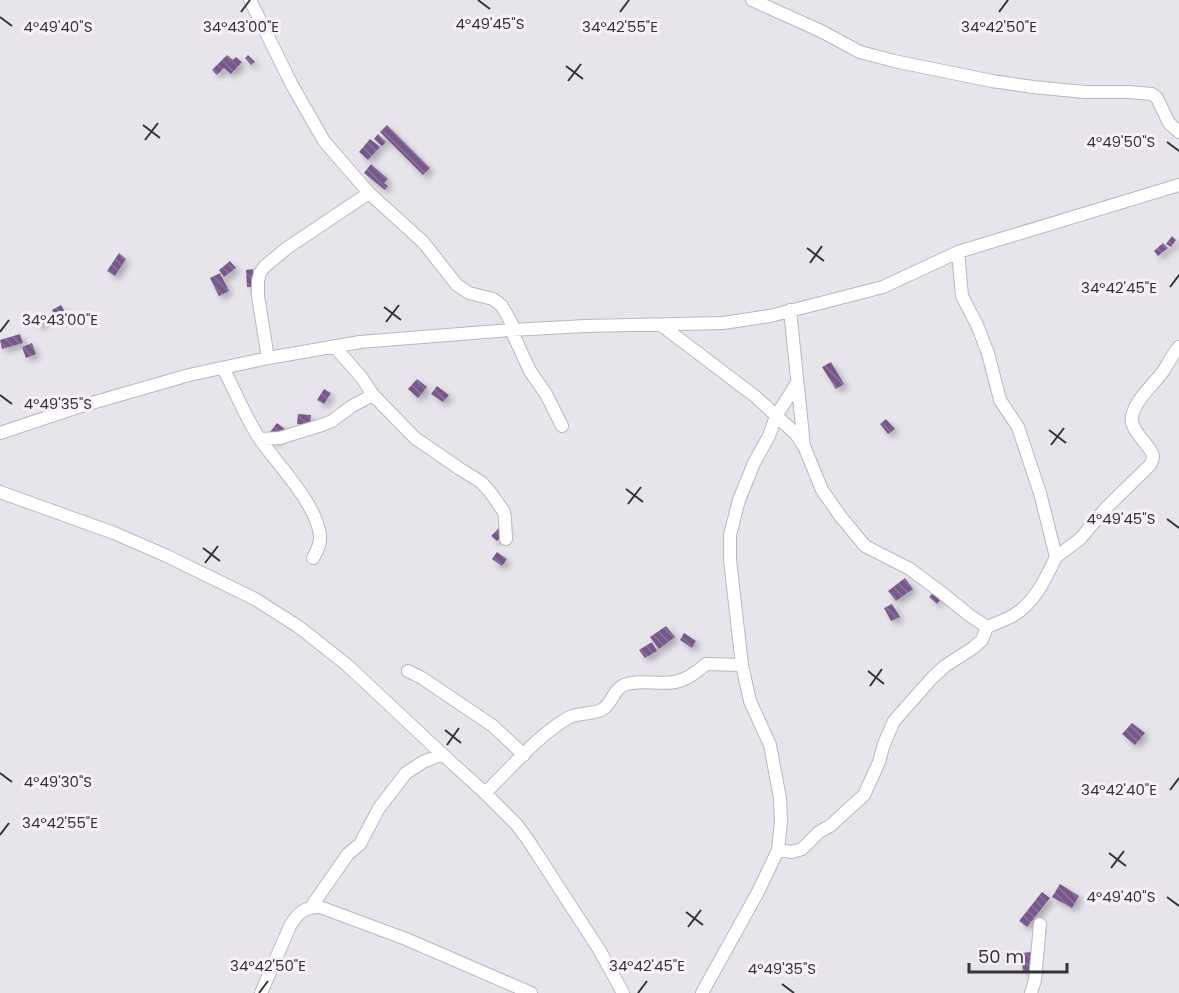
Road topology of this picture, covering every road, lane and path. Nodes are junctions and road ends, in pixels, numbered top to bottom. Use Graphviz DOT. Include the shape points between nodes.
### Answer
graph roads {
  1 [pos="250,0"];
  2 [pos="752,0"];
  3 [pos="1179,132"];
  4 [pos="1178,185"];
  5 [pos="369,193"];
  6 [pos="958,252"];
  7 [pos="790,310"];
  8 [pos="661,325"];
  9 [pos="512,331"];
  10 [pos="334,346"];
  11 [pos="1179,347"];
  12 [pos="268,358"];
  13 [pos="223,368"];
  14 [pos="797,383"];
  15 [pos="373,395"];
  16 [pos="776,416"];
  17 [pos="562,426"];
  18 [pos="0,433"];
  19 [pos="260,439"];
  20 [pos="804,446"];
  21 [pos="0,492"];
  22 [pos="506,539"];
  23 [pos="1056,557"];
  24 [pos="313,558"];
  25 [pos="987,627"];
  26 [pos="742,665"];
  27 [pos="408,671"];
  28 [pos="442,754"];
  29 [pos="524,755"];
  30 [pos="485,793"];
  31 [pos="778,850"];
  32 [pos="311,907"];
  33 [pos="1040,924"];
  34 [pos="261,993"];
  35 [pos="529,993"];
  36 [pos="623,993"];
  37 [pos="702,993"];
  38 [pos="1031,993"];
  1 -- 5 [label="street" via="324,141"];
  2 -- 3 [label="street" via="860,52 894,61 1050,89 1152,94"];
  4 -- 6 [label="street"];
  5 -- 9 [label="street" via="423,242 457,285 502,306"];
  5 -- 12 [label="street" via="287,248 260,273 258,296"];
  6 -- 7 [label="street" via="883,287"];
  6 -- 23 [label="street" via="962,296 988,353 1000,400 1018,427"];
  7 -- 8 [label="street" via="723,322"];
  7 -- 14 [label="street"];
  8 -- 9 [label="street"];
  8 -- 16 [label="street" via="756,396"];
  9 -- 10 [label="street"];
  9 -- 17 [label="street"];
  10 -- 12 [label="street"];
  10 -- 15 [label="street"];
  11 -- 23 [label="street" via="1132,418 1152,453 1150,465 1080,539"];
  12 -- 13 [label="street"];
  13 -- 18 [label="street" via="78,407"];
  13 -- 19 [label="street"];
  14 -- 16 [label="street"];
  14 -- 20 [label="street"];
  15 -- 19 [label="street" via="322,425 279,438"];
  15 -- 22 [label="street" via="415,438 476,478 490,492 504,512"];
  16 -- 20 [label="street"];
  16 -- 26 [label="street" via="739,500 730,535"];
  19 -- 24 [label="street" via="309,506 320,537"];
  20 -- 25 [label="street" via="822,490 865,546 910,569"];
  21 -- 28 [label="street" via="114,533 255,599 347,665"];
  23 -- 25 [label="street" via="1034,596 1015,615"];
  25 -- 31 [label="street" via="982,640 945,666 894,721 864,795 802,849"];
  26 -- 29 [label="street" via="706,664 677,682 626,684 603,709 570,717"];
  26 -- 31 [label="street" via="750,701 770,745 782,822"];
  27 -- 29 [label="street" via="493,726"];
  28 -- 30 [label="street"];
  28 -- 32 [label="street" via="406,773 379,808 360,844 348,854"];
  29 -- 30 [label="street"];
  30 -- 36 [label="street" via="528,840"];
  31 -- 37 [label="street"];
  32 -- 34 [label="street" via="295,917"];
  32 -- 35 [label="street" via="406,939"];
  33 -- 38 [label="street"];
}
